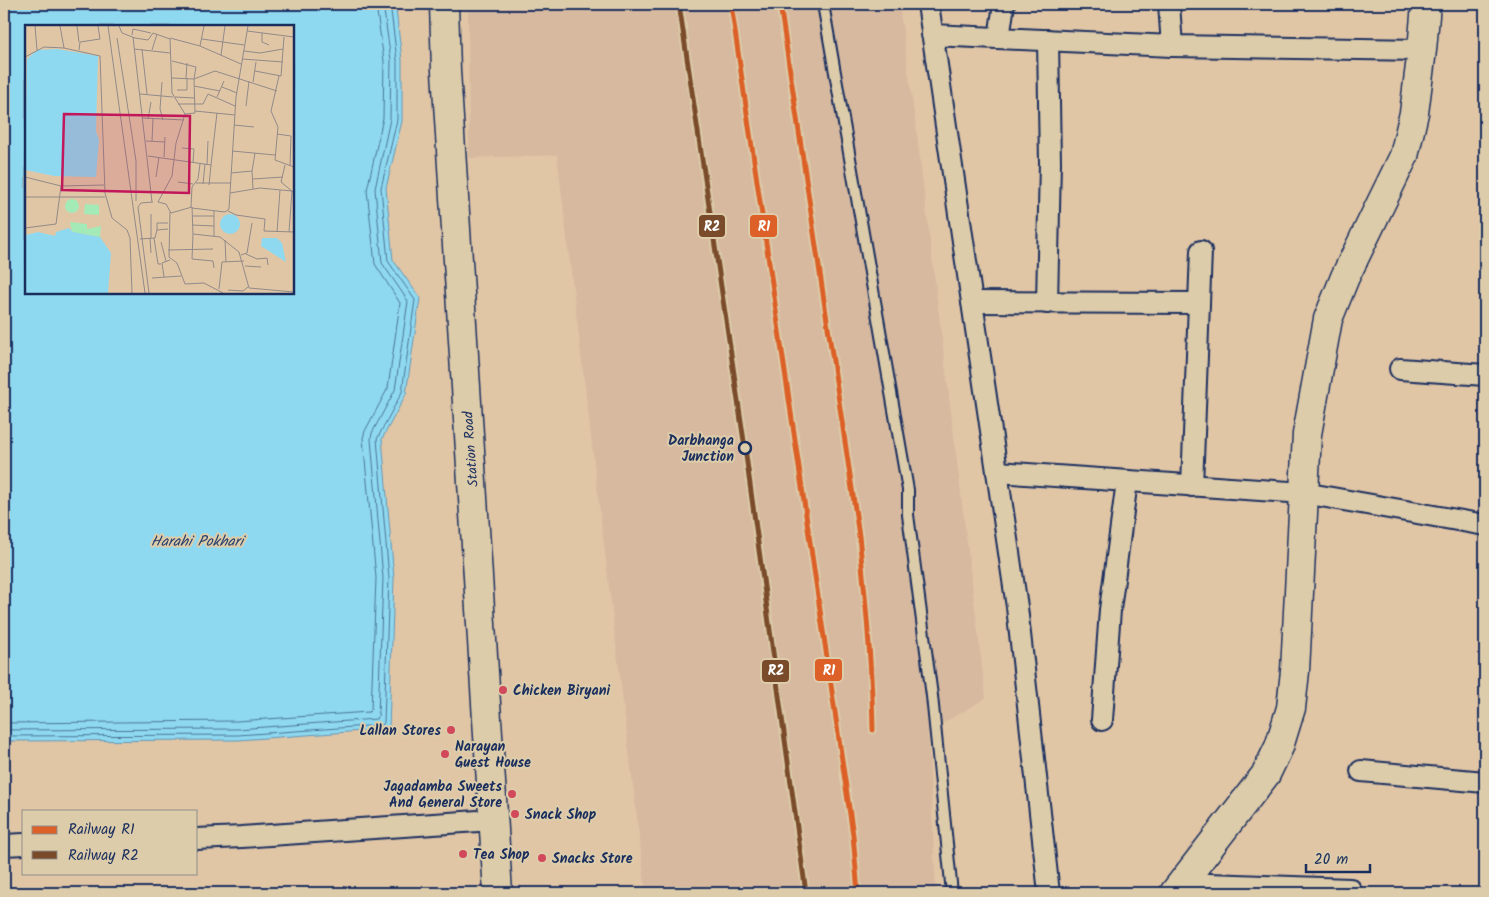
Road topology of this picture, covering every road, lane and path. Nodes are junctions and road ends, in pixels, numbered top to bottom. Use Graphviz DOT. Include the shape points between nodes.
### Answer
graph roads {
  1 [pos="444,4"];
  2 [pos="824,4"];
  3 [pos="928,4"];
  4 [pos="1004,4"];
  5 [pos="1170,4"];
  6 [pos="1426,4"];
  7 [pos="932,35"];
  8 [pos="999,38"];
  9 [pos="1048,40"];
  10 [pos="1172,46"];
  11 [pos="1422,50"];
  12 [pos="1201,251"];
  13 [pos="972,302"];
  14 [pos="1047,303"];
  15 [pos="1199,303"];
  16 [pos="1400,369"];
  17 [pos="1485,375"];
  18 [pos="997,472"];
  19 [pos="1128,481"];
  20 [pos="1192,486"];
  21 [pos="1304,493"];
  22 [pos="1485,525"];
  23 [pos="1102,720"];
  24 [pos="1361,771"];
  25 [pos="1485,782"];
  26 [pos="493,820"];
  27 [pos="198,839"];
  28 [pos="22,844"];
  29 [pos="4,845"];
  30 [pos="1178,888"];
  31 [pos="1350,889"];
  32 [pos="498,893"];
  33 [pos="952,893"];
  34 [pos="1049,893"];
  1 -- 26 [label="main road, Station Road"];
  2 -- 33 [label="lane" via="908,490 908,515 932,696"];
  3 -- 7 [label="street"];
  4 -- 8 [label="street"];
  5 -- 10 [label="street"];
  6 -- 11 [label="main road"];
  7 -- 8 [label="street"];
  7 -- 13 [label="street"];
  8 -- 9 [label="street"];
  9 -- 10 [label="street"];
  9 -- 14 [label="street"];
  10 -- 11 [label="street"];
  11 -- 21 [label="main road" via="1414,113 1404,156 1345,276 1328,319 1307,434"];
  12 -- 15 [label="street"];
  13 -- 14 [label="street"];
  13 -- 18 [label="street"];
  14 -- 15 [label="street"];
  15 -- 20 [label="street"];
  16 -- 17 [label="street"];
  18 -- 19 [label="street"];
  18 -- 34 [label="street" via="1017,607"];
  19 -- 20 [label="street"];
  19 -- 23 [label="street" via="1110,610"];
  20 -- 21 [label="street"];
  21 -- 22 [label="street"];
  21 -- 30 [label="main road" via="1291,708 1266,774"];
  24 -- 25 [label="street"];
  26 -- 27 [label="street"];
  26 -- 32 [label="main road, Station Road"];
  28 -- 29 [label="street"];
  30 -- 31 [label="street"];
}
